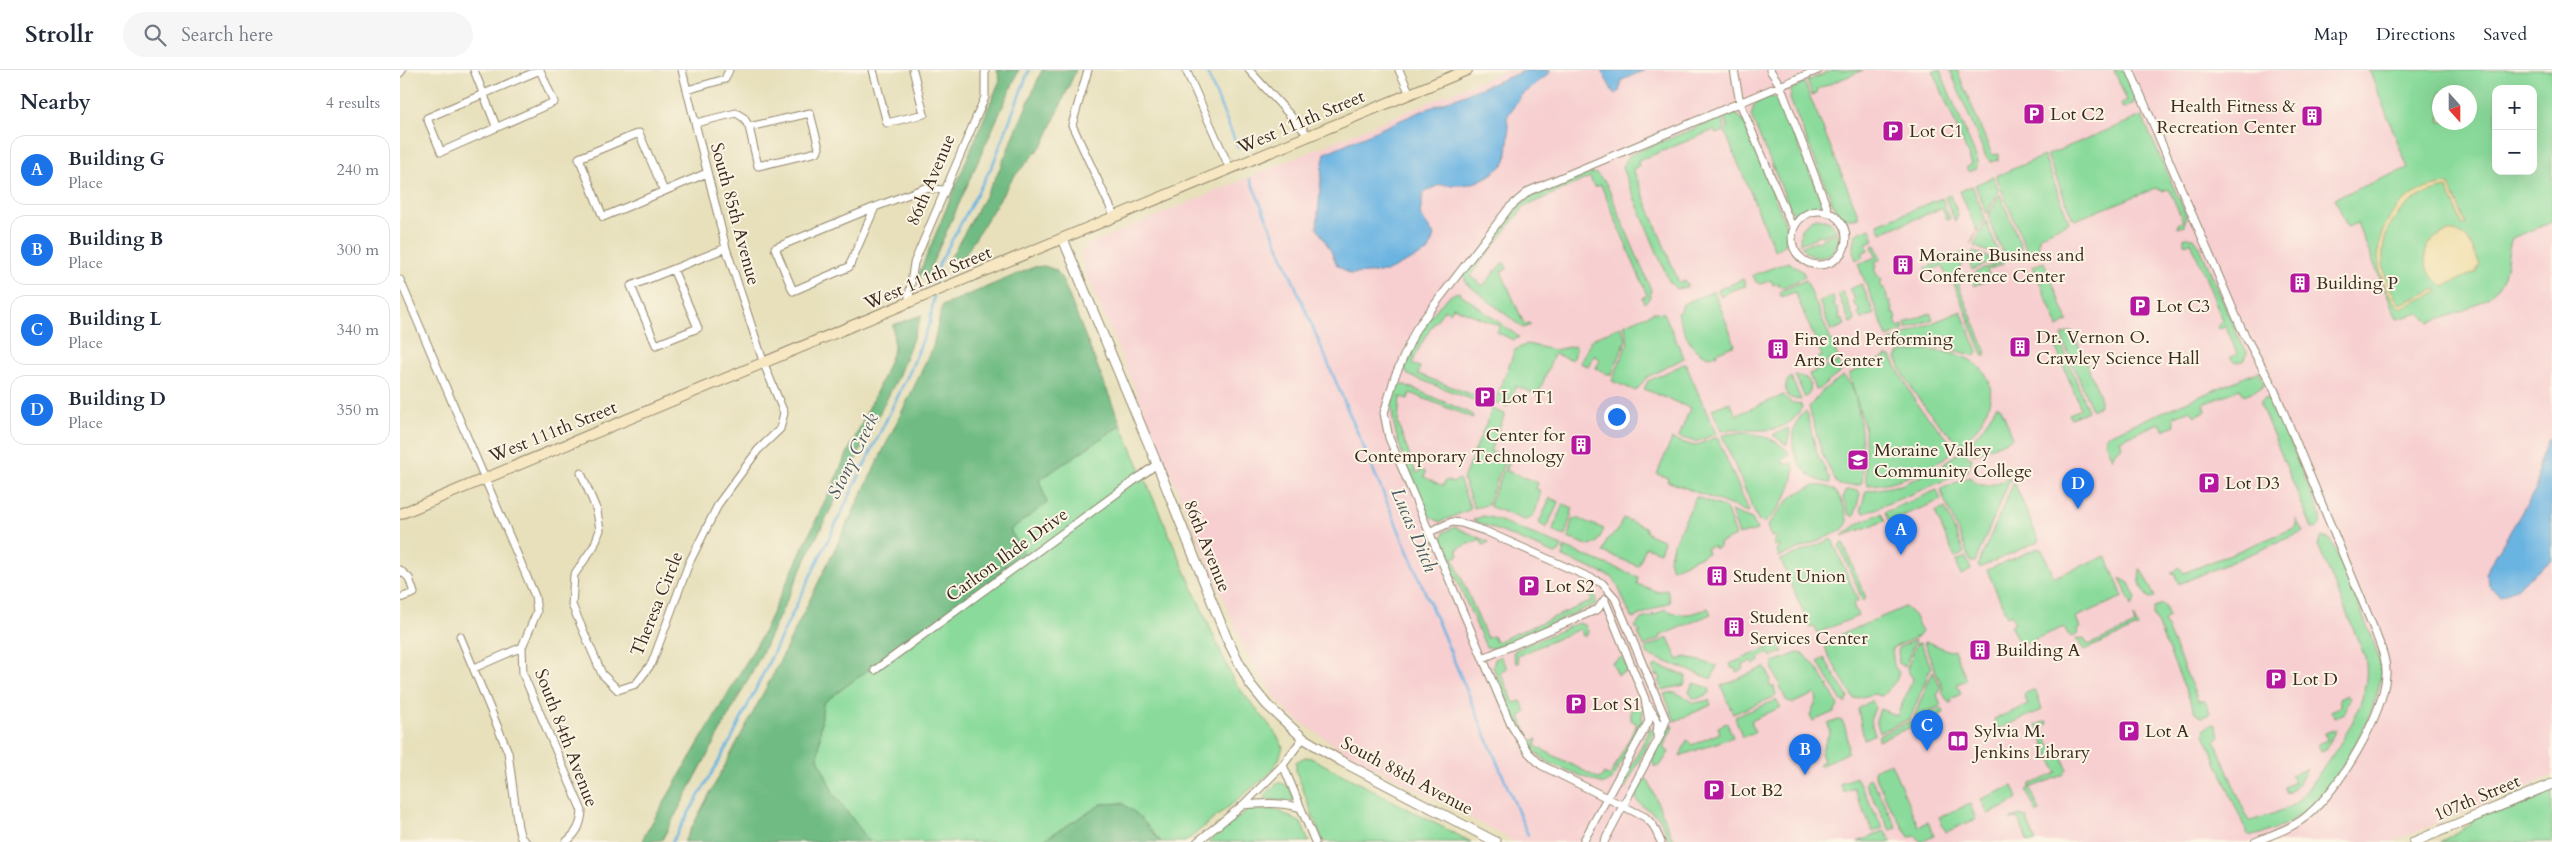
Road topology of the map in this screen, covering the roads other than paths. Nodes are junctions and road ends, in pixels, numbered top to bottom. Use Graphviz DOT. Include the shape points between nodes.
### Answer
graph roads {
  1 [pos="474,70"];
  2 [pos="682,70"];
  3 [pos="729,70"];
  4 [pos="874,70"];
  5 [pos="913,70"];
  6 [pos="984,70"];
  7 [pos="1088,70"];
  8 [pos="1186,70"];
  9 [pos="1249,70"];
  10 [pos="1398,70"];
  11 [pos="1467,70"];
  12 [pos="1734,70"];
  13 [pos="1770,70"];
  14 [pos="1818,70"];
  15 [pos="2130,70"];
  16 [pos="1780,85"];
  17 [pos="687,90"];
  18 [pos="483,94"];
  19 [pos="1410,94"];
  20 [pos="1740,103"];
  21 [pos="696,123"];
  22 [pos="496,126"];
  23 [pos="748,128"];
  24 [pos="1309,136"];
  25 [pos="1230,169"];
  26 [pos="707,173"];
  27 [pos="943,190"];
  28 [pos="664,191"];
  29 [pos="875,207"];
  30 [pos="1829,214"];
  31 [pos="1115,217"];
  32 [pos="1795,226"];
  33 [pos="1062,239"];
  34 [pos="726,248"];
  35 [pos="673,269"];
  36 [pos="400,280"];
  37 [pos="908,304"];
  38 [pos="764,364"];
  39 [pos="1157,464"];
  40 [pos="581,473"];
  41 [pos="483,478"];
  42 [pos="400,514"];
  43 [pos="1429,532"];
  44 [pos="400,570"];
  45 [pos="1606,589"];
  46 [pos="400,598"];
  47 [pos="1605,601"];
  48 [pos="460,636"];
  49 [pos="522,647"];
  50 [pos="1483,658"];
  51 [pos="474,668"];
  52 [pos="875,670"];
  53 [pos="1647,705"];
  54 [pos="1304,738"];
  55 [pos="1656,741"];
  56 [pos="1283,765"];
  57 [pos="2552,784"];
  58 [pos="1608,799"];
  59 [pos="1243,805"];
  60 [pos="1622,807"];
  61 [pos="1301,808"];
  62 [pos="526,842"];
  63 [pos="566,842"];
  64 [pos="1197,842"];
  65 [pos="1315,842"];
  66 [pos="1496,842"];
  67 [pos="1583,842"];
  68 [pos="1604,842"];
  69 [pos="1661,842"];
  70 [pos="2255,842"];
  71 [pos="2414,842"];
  1 -- 18 [label="street"];
  2 -- 17 [label="street, South 85th Avenue"];
  3 -- 17 [label="street" via="725,79"];
  4 -- 5 [label="street" via="887,123 924,114"];
  6 -- 27 [label="street, 86th Avenue" via="984,97"];
  7 -- 31 [label="street" via="1072,125"];
  8 -- 25 [label="street"];
  9 -- 24 [label="street"];
  10 -- 19 [label="street"];
  11 -- 19 [label="main road, West 111th Street"];
  12 -- 20 [label="street"];
  13 -- 16 [label="street"];
  14 -- 16 [label="street"];
  15 -- 70 [label="street" via="2242,330 2274,389 2376,634 2385,664 2386,675 2380,700 2360,747 2341,776 2309,814 2296,824"];
  16 -- 20 [label="street"];
  16 -- 30 [label="street"];
  17 -- 21 [label="street, South 85th Avenue"];
  18 -- 22 [label="street"];
  18 -- 22 [label="street" via="427,118 441,152"];
  18 -- 22 [label="street" via="540,70 551,94 554,102"];
  19 -- 24 [label="main road, West 111th Street"];
  20 -- 32 [label="street" via="1790,222"];
  20 -- 43 [label="street" via="1520,197 1416,329 1395,376 1384,413 1389,438"];
  21 -- 23 [label="street" via="736,113 744,118"];
  21 -- 26 [label="street, South 85th Avenue"];
  23 -- 23 [label="street" via="810,113 818,152 758,166"];
  24 -- 25 [label="main road, West 111th Street"];
  25 -- 31 [label="main road, West 111th Street"];
  26 -- 28 [label="street"];
  26 -- 34 [label="street, South 85th Avenue"];
  27 -- 29 [label="street" via="926,188"];
  27 -- 37 [label="street, 86th Avenue" via="914,263"];
  28 -- 28 [label="street" via="603,216 579,158 639,133"];
  29 -- 29 [label="street" via="775,248 793,291 849,267"];
  30 -- 32 [label="street" via="1814,212"];
  30 -- 32 [label="street" via="1844,228 1845,242 1842,251 1829,263 1820,265 1802,259 1794,247 1792,233"];
  31 -- 33 [label="main road, West 111th Street"];
  33 -- 37 [label="main road, West 111th Street"];
  33 -- 39 [label="street, 86th Avenue"];
  34 -- 35 [label="street"];
  34 -- 38 [label="street, South 85th Avenue"];
  35 -- 35 [label="street" via="698,328 656,345 631,286"];
  36 -- 41 [label="street, South 84th Avenue"];
  37 -- 38 [label="main road, West 111th Street"];
  38 -- 40 [label="street, Theresa Circle" via="784,413 780,429 758,450 719,504 689,563 652,663 636,684 618,690 602,674 572,605 574,575 594,546 600,530 597,511"];
  38 -- 41 [label="main road, West 111th Street"];
  39 -- 52 [label="street, Carlton Ihde Drive"];
  39 -- 54 [label="street, 86th Avenue" via="1250,684 1267,705"];
  41 -- 42 [label="main road, West 111th Street"];
  41 -- 49 [label="street, South 84th Avenue" via="535,596 537,612"];
  43 -- 45 [label="street" via="1452,522 1461,523 1602,583"];
  43 -- 50 [label="street"];
  44 -- 46 [label="street" via="408,578 414,593"];
  45 -- 47 [label="street"];
  45 -- 55 [label="street" via="1615,598 1665,714 1665,726"];
  47 -- 50 [label="street" via="1598,609"];
  47 -- 53 [label="street"];
  48 -- 51 [label="street"];
  49 -- 51 [label="street"];
  49 -- 63 [label="street, South 84th Avenue" via="523,674 582,811 582,822 575,835"];
  50 -- 58 [label="street" via="1512,725 1528,752 1541,765"];
  51 -- 62 [label="street" via="508,752 518,827 521,838"];
  53 -- 55 [label="street" via="1658,722"];
  53 -- 58 [label="street" via="1646,727"];
  54 -- 56 [label="street"];
  54 -- 66 [label="street, South 88th Avenue" via="1341,761"];
  55 -- 60 [label="street"];
  56 -- 59 [label="street"];
  56 -- 61 [label="street"];
  57 -- 71 [label="street, 107th Street"];
  58 -- 60 [label="street"];
  58 -- 67 [label="street"];
  59 -- 61 [label="street" via="1288,804"];
  59 -- 64 [label="street"];
  60 -- 68 [label="street"];
  60 -- 69 [label="street" via="1649,820"];
  61 -- 65 [label="street"];
}
